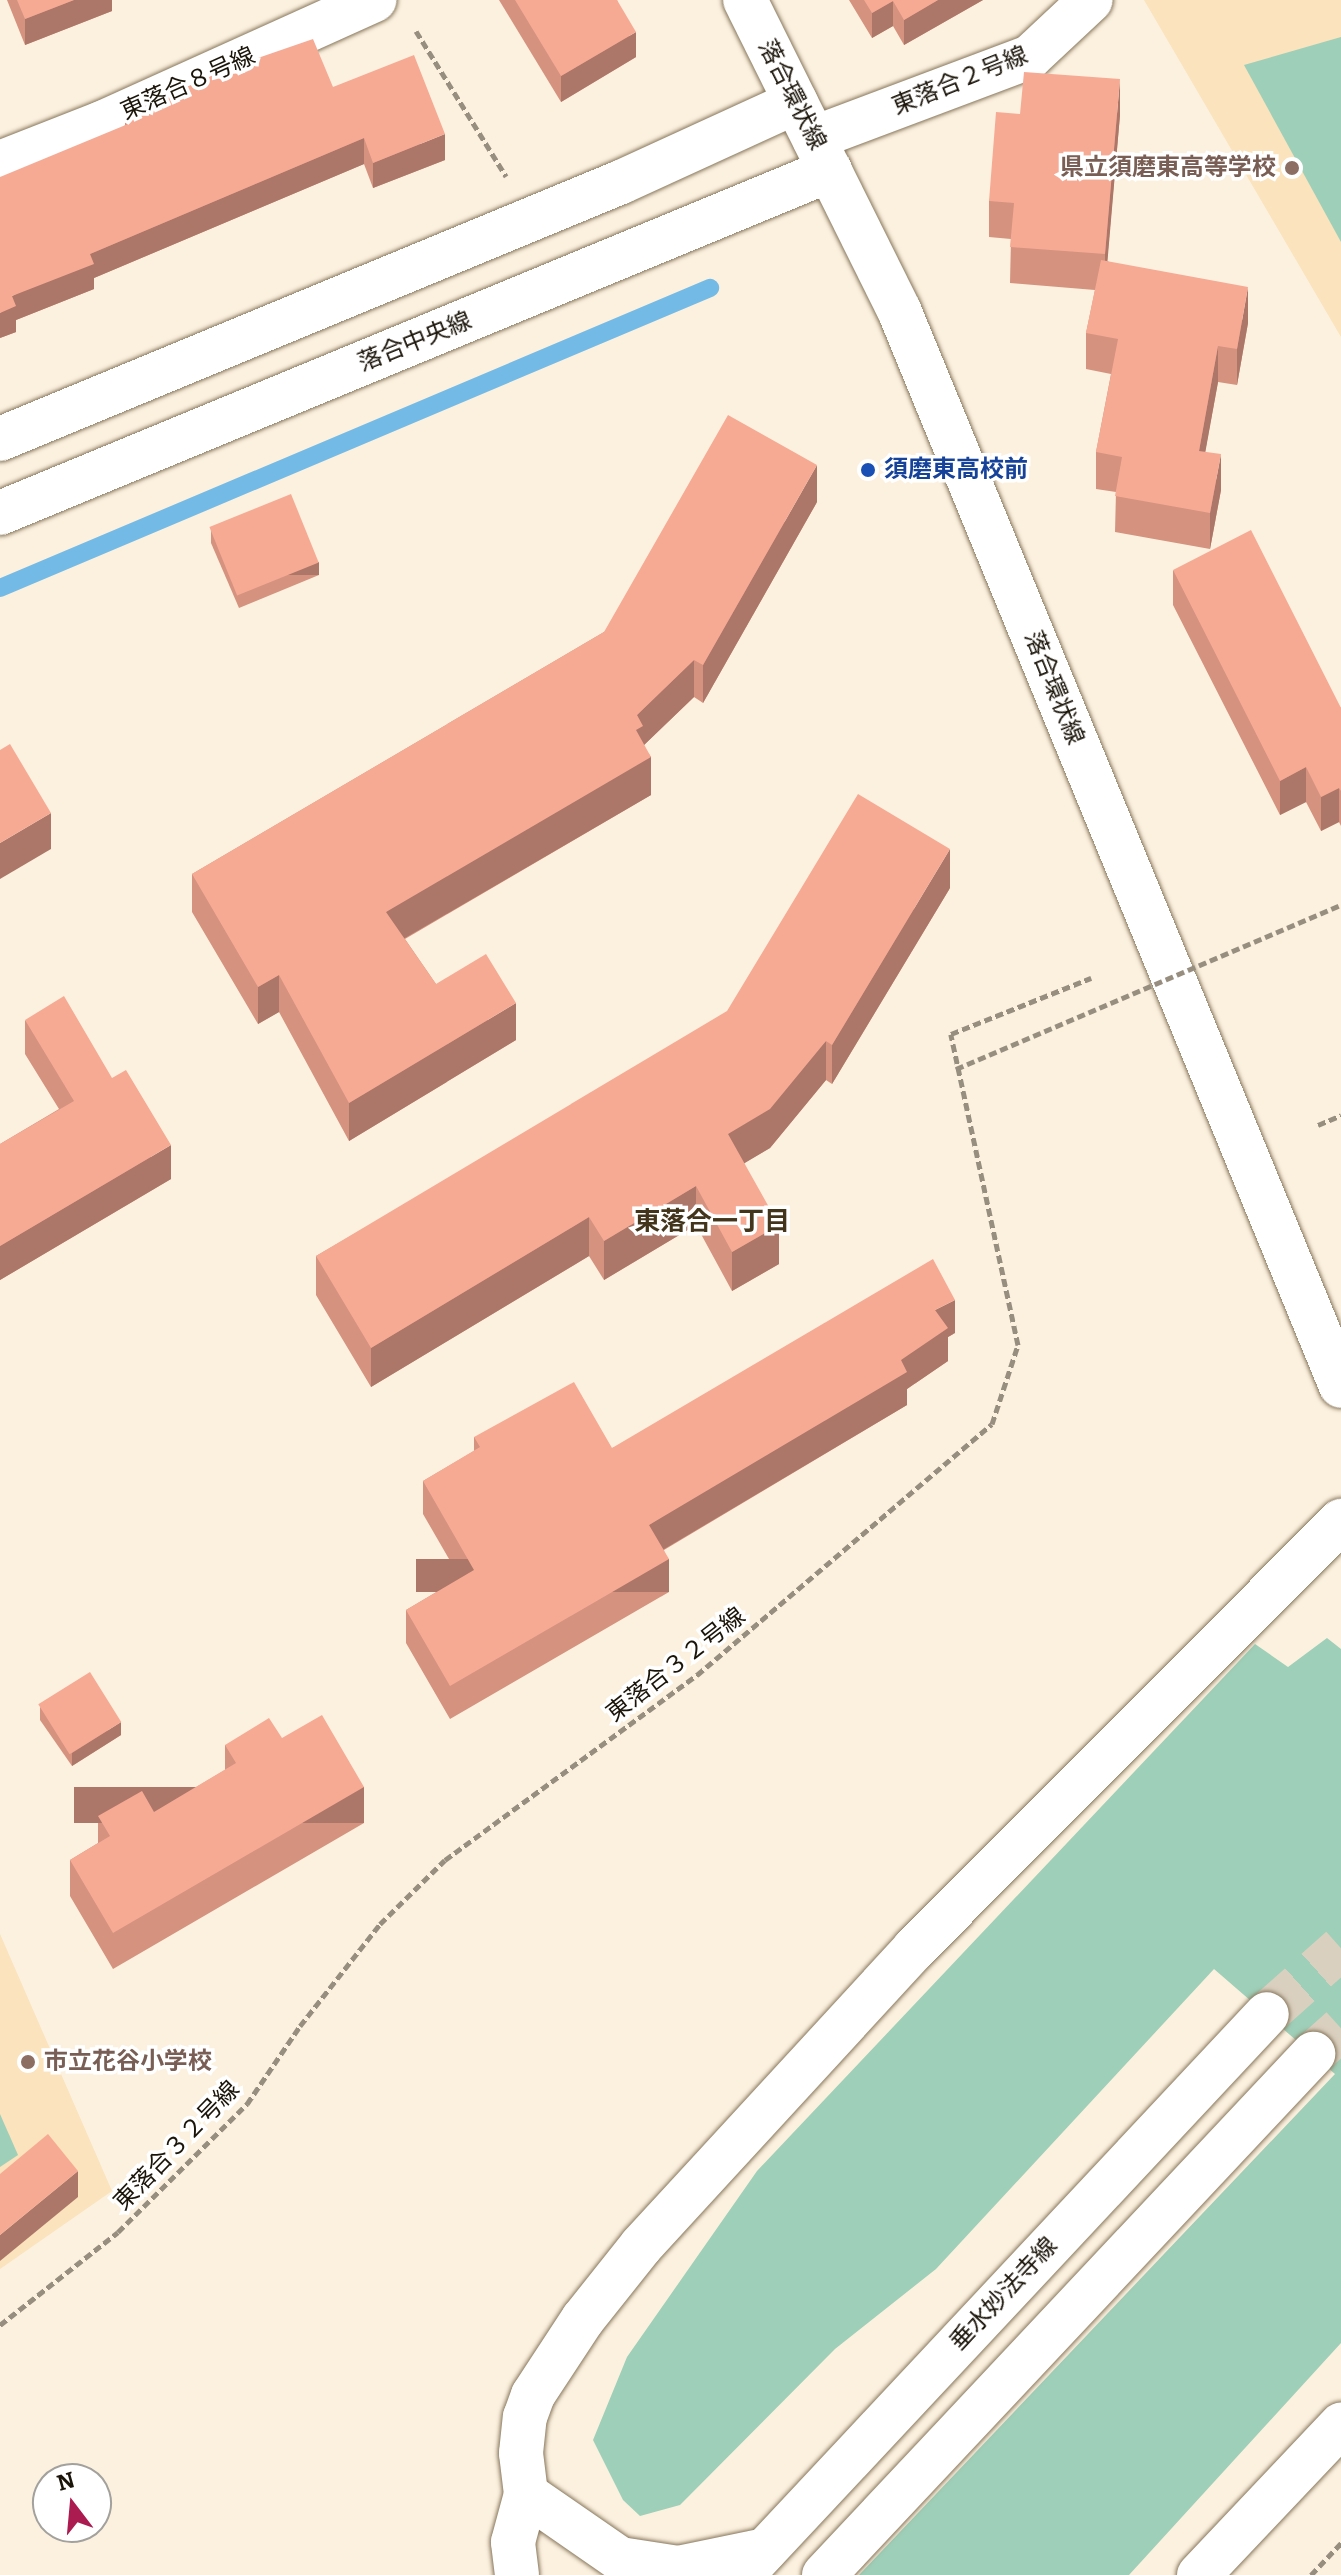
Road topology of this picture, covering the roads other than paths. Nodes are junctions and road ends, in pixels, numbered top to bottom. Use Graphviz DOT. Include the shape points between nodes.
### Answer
graph roads {
  1 [pos="375,0"];
  2 [pos="745,0"];
  3 [pos="1081,4"];
  4 [pos="813,137"];
  5 [pos="0,163"];
  6 [pos="0,439"];
  7 [pos="0,513"];
  8 [pos="1341,1386"];
  9 [pos="1341,1521"];
  10 [pos="1267,2014"];
  11 [pos="1313,2054"];
  12 [pos="1341,2425"];
  13 [pos="526,2494"];
  14 [pos="754,2562"];
  15 [pos="517,2575"];
  16 [pos="824,2575"];
  17 [pos="1199,2575"];
  1 -- 5 [label="street, 東落合８号線"];
  2 -- 4 [label="street, 落合環状線"];
  3 -- 4 [label="street, 東落合２号線" via="1030,57"];
  4 -- 6 [label="street" via="621,182"];
  4 -- 7 [label="street, 落合中央線"];
  4 -- 8 [label="street, 落合環状線" via="899,310"];
  9 -- 13 [label="street" via="914,1949 641,2246 533,2395 522,2432"];
  10 -- 14 [label="street, 垂水妙法寺線"];
  11 -- 16 [label="street"];
  12 -- 17 [label="street"];
  13 -- 14 [label="street" via="620,2559 678,2568"];
  13 -- 15 [label="street" via="513,2542"];
}
